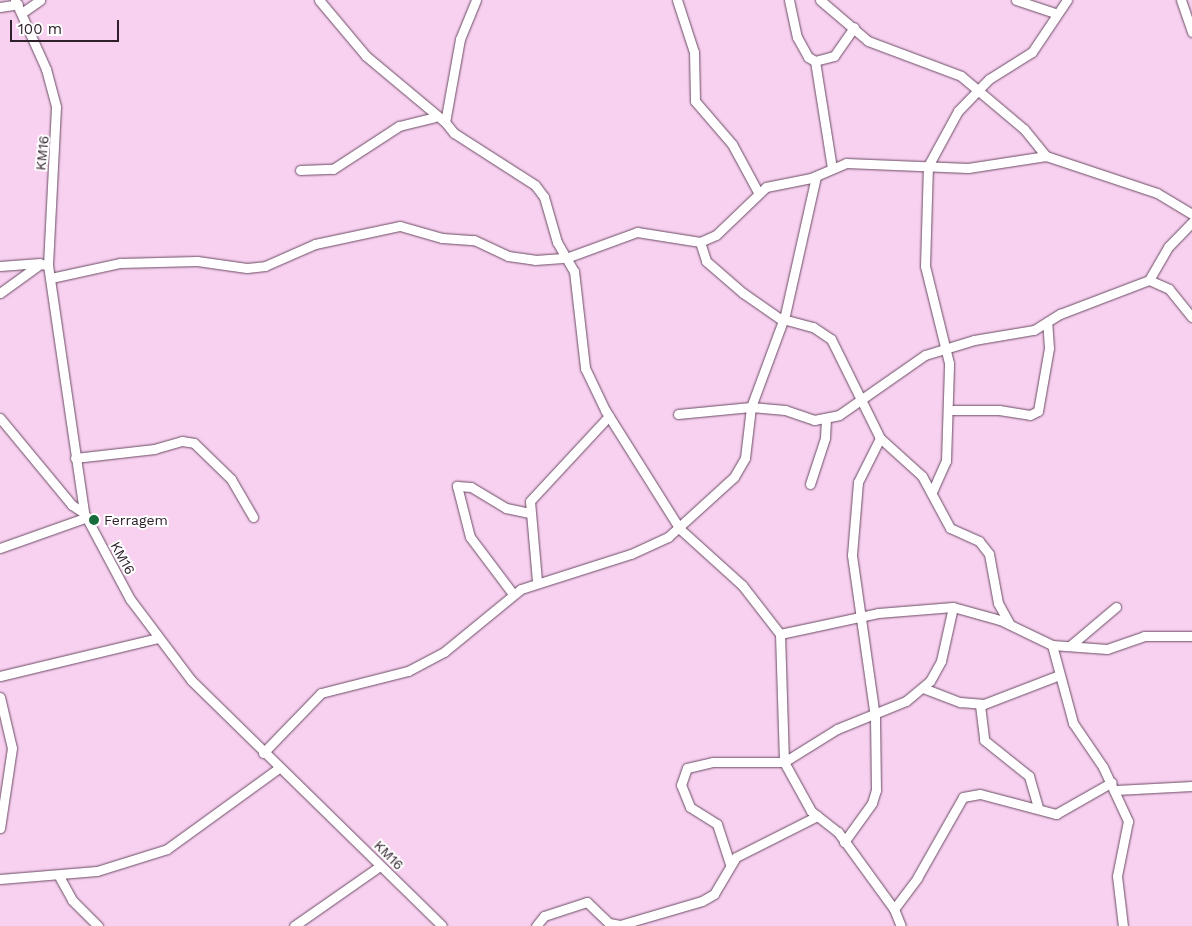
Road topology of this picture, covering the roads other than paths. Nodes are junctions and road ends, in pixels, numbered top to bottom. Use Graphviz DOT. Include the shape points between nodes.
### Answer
graph roads {
  1 [pos="40,0"];
  2 [pos="319,0"];
  3 [pos="677,0"];
  4 [pos="789,0"];
  5 [pos="820,0"];
  6 [pos="1016,0"];
  7 [pos="1066,0"];
  8 [pos="1181,0"];
  9 [pos="473,1"];
  10 [pos="16,2"];
  11 [pos="0,7"];
  12 [pos="23,12"];
  13 [pos="1055,13"];
  14 [pos="854,27"];
  15 [pos="1192,32"];
  16 [pos="815,61"];
  17 [pos="977,92"];
  18 [pos="434,117"];
  19 [pos="445,122"];
  20 [pos="1046,156"];
  21 [pos="928,166"];
  22 [pos="832,168"];
  23 [pos="300,170"];
  24 [pos="816,176"];
  25 [pos="757,188"];
  26 [pos="1192,214"];
  27 [pos="1192,222"];
  28 [pos="700,242"];
  29 [pos="566,258"];
  30 [pos="44,264"];
  31 [pos="0,266"];
  32 [pos="1157,270"];
  33 [pos="51,278"];
  34 [pos="1149,280"];
  35 [pos="1164,285"];
  36 [pos="0,293"];
  37 [pos="1192,317"];
  38 [pos="783,319"];
  39 [pos="1047,322"];
  40 [pos="948,347"];
  41 [pos="860,403"];
  42 [pos="751,407"];
  43 [pos="950,410"];
  44 [pos="678,414"];
  45 [pos="609,416"];
  46 [pos="0,418"];
  47 [pos="826,420"];
  48 [pos="880,438"];
  49 [pos="75,458"];
  50 [pos="810,484"];
  51 [pos="932,492"];
  52 [pos="529,513"];
  53 [pos="86,515"];
  54 [pos="253,518"];
  55 [pos="680,528"];
  56 [pos="0,548"];
  57 [pos="537,581"];
  58 [pos="513,594"];
  59 [pos="1116,607"];
  60 [pos="953,608"];
  61 [pos="859,618"];
  62 [pos="1011,624"];
  63 [pos="780,634"];
  64 [pos="1192,636"];
  65 [pos="158,638"];
  66 [pos="1052,645"];
  67 [pos="1071,645"];
  68 [pos="0,676"];
  69 [pos="1057,676"];
  70 [pos="923,688"];
  71 [pos="0,697"];
  72 [pos="980,705"];
  73 [pos="875,717"];
  74 [pos="263,753"];
  75 [pos="784,762"];
  76 [pos="279,768"];
  77 [pos="1114,786"];
  78 [pos="1192,786"];
  79 [pos="1038,808"];
  80 [pos="818,816"];
  81 [pos="0,823"];
  82 [pos="844,842"];
  83 [pos="730,864"];
  84 [pos="380,866"];
  85 [pos="60,878"];
  86 [pos="0,880"];
  87 [pos="894,909"];
  88 [pos="98,926"];
  89 [pos="294,926"];
  90 [pos="442,926"];
  91 [pos="536,926"];
  92 [pos="902,926"];
  93 [pos="1123,926"];
  1 -- 12 [label="street"];
  2 -- 18 [label="street" via="345,36"];
  3 -- 25 [label="street" via="694,52 695,101 729,139"];
  4 -- 16 [label="street" via="797,36 808,57"];
  5 -- 14 [label="street"];
  6 -- 13 [label="street"];
  7 -- 13 [label="street"];
  8 -- 15 [label="street"];
  9 -- 19 [label="street" via="460,39"];
  10 -- 11 [label="street"];
  10 -- 12 [label="street, KM16"];
  12 -- 30 [label="street, KM16" via="46,69 59,125"];
  13 -- 17 [label="street" via="1032,52 989,79"];
  14 -- 16 [label="street" via="834,56"];
  14 -- 17 [label="street" via="878,45 952,70"];
  16 -- 22 [label="street"];
  17 -- 20 [label="street" via="1024,129"];
  17 -- 21 [label="street" via="958,111"];
  18 -- 19 [label="street"];
  18 -- 23 [label="street" via="399,126 333,170"];
  19 -- 29 [label="street" via="454,133 535,185"];
  20 -- 21 [label="street" via="968,168"];
  20 -- 26 [label="street" via="1157,193"];
  21 -- 22 [label="street" via="860,162"];
  21 -- 40 [label="street" via="925,266"];
  22 -- 24 [label="street"];
  24 -- 25 [label="street"];
  24 -- 38 [label="street"];
  25 -- 28 [label="street" via="716,235"];
  27 -- 32 [label="street" via="1169,246"];
  28 -- 29 [label="street" via="638,232"];
  28 -- 38 [label="street" via="706,261 717,273"];
  29 -- 33 [label="street" via="521,259 474,240 442,238 400,226 315,244 265,266 129,262"];
  29 -- 45 [label="street" via="577,282 585,368"];
  30 -- 31 [label="street"];
  30 -- 33 [label="street, KM16"];
  30 -- 36 [label="street"];
  32 -- 34 [label="street"];
  32 -- 35 [label="street"];
  33 -- 49 [label="street, KM16"];
  34 -- 35 [label="street"];
  34 -- 39 [label="street"];
  35 -- 37 [label="street"];
  38 -- 41 [label="street" via="813,327 831,339"];
  38 -- 42 [label="street"];
  39 -- 40 [label="street" via="1034,330"];
  39 -- 43 [label="street" via="1049,348 1038,411 1030,415 998,410"];
  40 -- 41 [label="street" via="917,360"];
  40 -- 43 [label="street"];
  41 -- 47 [label="street"];
  41 -- 48 [label="street"];
  42 -- 44 [label="street"];
  42 -- 47 [label="street"];
  42 -- 55 [label="street" via="748,448 741,469"];
  43 -- 51 [label="street" via="946,461"];
  45 -- 52 [label="street" via="534,494"];
  45 -- 55 [label="street"];
  46 -- 53 [label="street" via="72,506"];
  47 -- 50 [label="street" via="826,438"];
  48 -- 51 [label="street" via="922,476"];
  48 -- 61 [label="street" via="862,470 855,497 852,555"];
  49 -- 53 [label="street, KM16"];
  49 -- 54 [label="street" via="154,449 182,441 194,443 231,479"];
  51 -- 62 [label="street" via="950,528 979,541 989,554 998,603"];
  52 -- 57 [label="street"];
  52 -- 58 [label="street" via="506,508 471,487 457,486 470,537"];
  53 -- 56 [label="street"];
  53 -- 65 [label="street, KM16" via="115,574"];
  55 -- 57 [label="street" via="631,554"];
  55 -- 63 [label="street" via="742,585"];
  57 -- 58 [label="street"];
  58 -- 74 [label="street" via="482,624 429,661 321,693"];
  59 -- 67 [label="street"];
  60 -- 61 [label="street" via="917,607"];
  60 -- 62 [label="street"];
  60 -- 70 [label="street" via="941,661"];
  61 -- 63 [label="street"];
  61 -- 73 [label="street"];
  62 -- 66 [label="street"];
  63 -- 75 [label="street"];
  64 -- 67 [label="street" via="1144,636 1107,648"];
  65 -- 68 [label="street"];
  65 -- 74 [label="street, KM16" via="191,680"];
  66 -- 67 [label="street"];
  66 -- 69 [label="street" via="1057,655"];
  69 -- 72 [label="street"];
  69 -- 77 [label="street" via="1073,723"];
  70 -- 72 [label="street"];
  70 -- 73 [label="street"];
  71 -- 81 [label="street" via="12,748"];
  72 -- 79 [label="street" via="984,740 1029,776"];
  73 -- 75 [label="street" via="837,729"];
  73 -- 82 [label="street" via="875,797"];
  74 -- 76 [label="street, KM16"];
  75 -- 80 [label="street" via="802,798"];
  75 -- 83 [label="street" via="697,764 682,776 690,807 718,824"];
  76 -- 84 [label="street, KM16"];
  76 -- 85 [label="street" via="167,849"];
  77 -- 78 [label="street"];
  77 -- 79 [label="street" via="1056,814"];
  77 -- 93 [label="street" via="1129,828 1118,869"];
  79 -- 87 [label="street" via="980,794 963,796 917,878"];
  80 -- 82 [label="street" via="827,819"];
  80 -- 83 [label="street" via="747,850"];
  82 -- 87 [label="street"];
  83 -- 91 [label="street" via="710,898 645,920 613,924 588,902 544,916"];
  84 -- 89 [label="street"];
  84 -- 90 [label="street, KM16"];
  85 -- 86 [label="street"];
  85 -- 88 [label="street" via="72,900"];
  87 -- 92 [label="street"];
}
